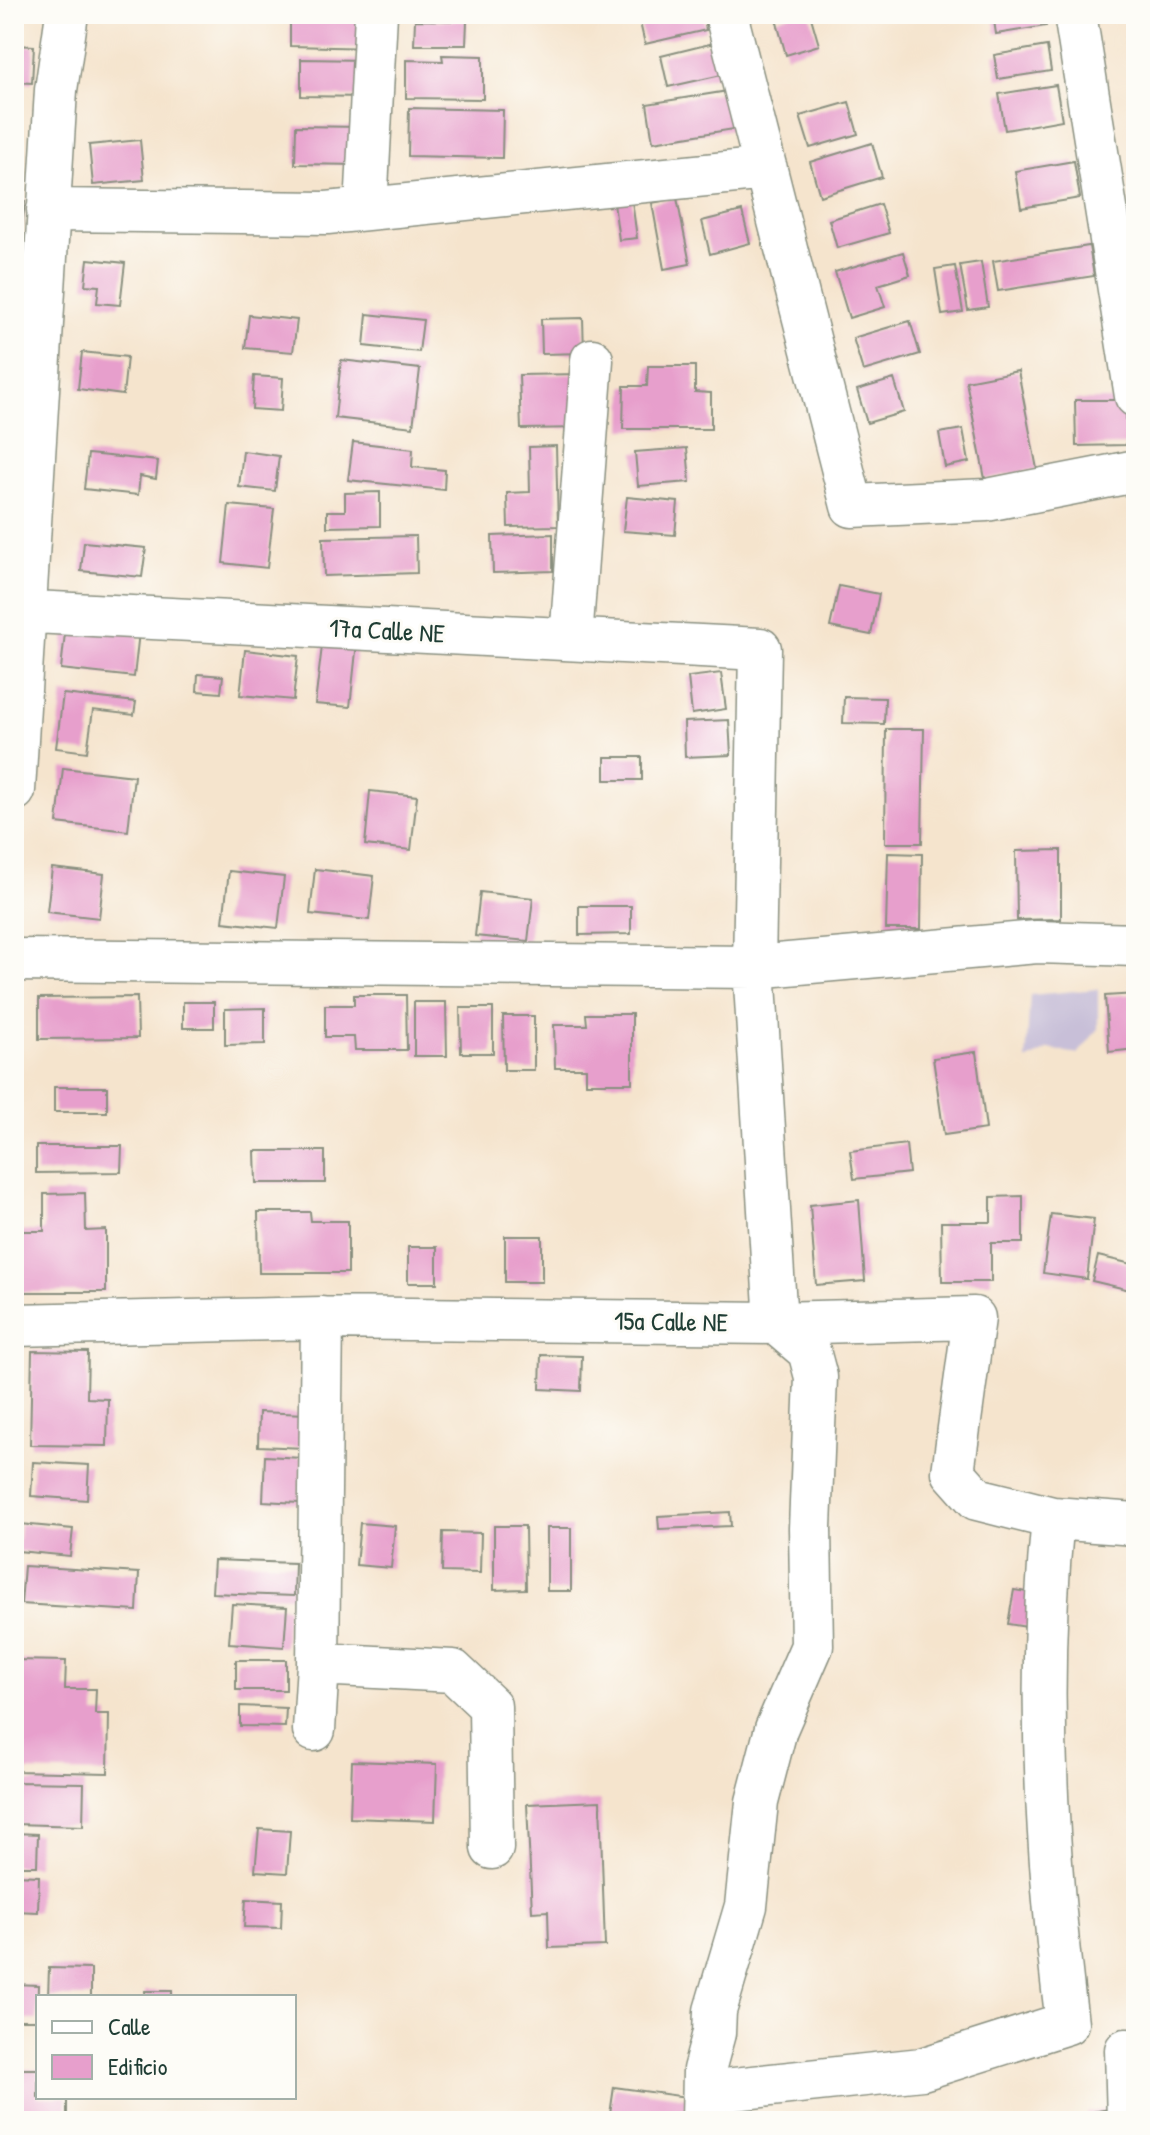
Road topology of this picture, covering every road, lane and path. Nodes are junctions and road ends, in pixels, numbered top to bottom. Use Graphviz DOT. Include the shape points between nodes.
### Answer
graph roads {
  1 [pos="67,14"];
  2 [pos="376,14"];
  3 [pos="726,14"];
  4 [pos="1075,14"];
  5 [pos="766,169"];
  6 [pos="366,209"];
  7 [pos="48,210"];
  8 [pos="592,360"];
  9 [pos="1136,396"];
  10 [pos="1136,471"];
  11 [pos="18,611"];
  12 [pos="571,639"];
  13 [pos="14,790"];
  14 [pos="1136,945"];
  15 [pos="14,960"];
  16 [pos="754,967"];
  17 [pos="322,1318"];
  18 [pos="776,1323"];
  19 [pos="14,1325"];
  20 [pos="1053,1518"];
  21 [pos="1136,1524"];
  22 [pos="318,1664"];
  23 [pos="314,1730"];
  24 [pos="492,1848"];
  25 [pos="1067,2023"];
  26 [pos="1131,2051"];
  27 [pos="704,2107"];
  28 [pos="1128,2121"];
  1 -- 7 [label="street"];
  2 -- 6 [label="street"];
  3 -- 5 [label="street"];
  4 -- 9 [label="street"];
  5 -- 6 [label="street"];
  5 -- 10 [label="street" via="852,506 987,500"];
  6 -- 7 [label="street"];
  7 -- 11 [label="street"];
  8 -- 12 [label="street"];
  11 -- 12 [label="street, 17a Calle NE"];
  11 -- 13 [label="street"];
  12 -- 16 [label="street, 17a Calle NE" via="760,649"];
  14 -- 16 [label="street" via="1037,942"];
  15 -- 16 [label="street"];
  16 -- 18 [label="street"];
  17 -- 18 [label="street, 15a Calle NE"];
  17 -- 19 [label="street, 15a Calle NE"];
  17 -- 22 [label="street"];
  18 -- 20 [label="street, 15a Calle NE" via="974,1318 953,1472 977,1499"];
  18 -- 27 [label="street" via="809,1351 816,1377 812,1646 776,1729 757,1802 746,1906 715,2011 704,2070"];
  20 -- 21 [label="street, 15a Calle NE"];
  20 -- 25 [label="street" via="1045,1738 1050,1888"];
  22 -- 23 [label="street"];
  22 -- 24 [label="street" via="453,1671 490,1706"];
  25 -- 26 [label="street"];
  25 -- 27 [label="street" via="922,2069"];
  26 -- 28 [label="street"];
}
